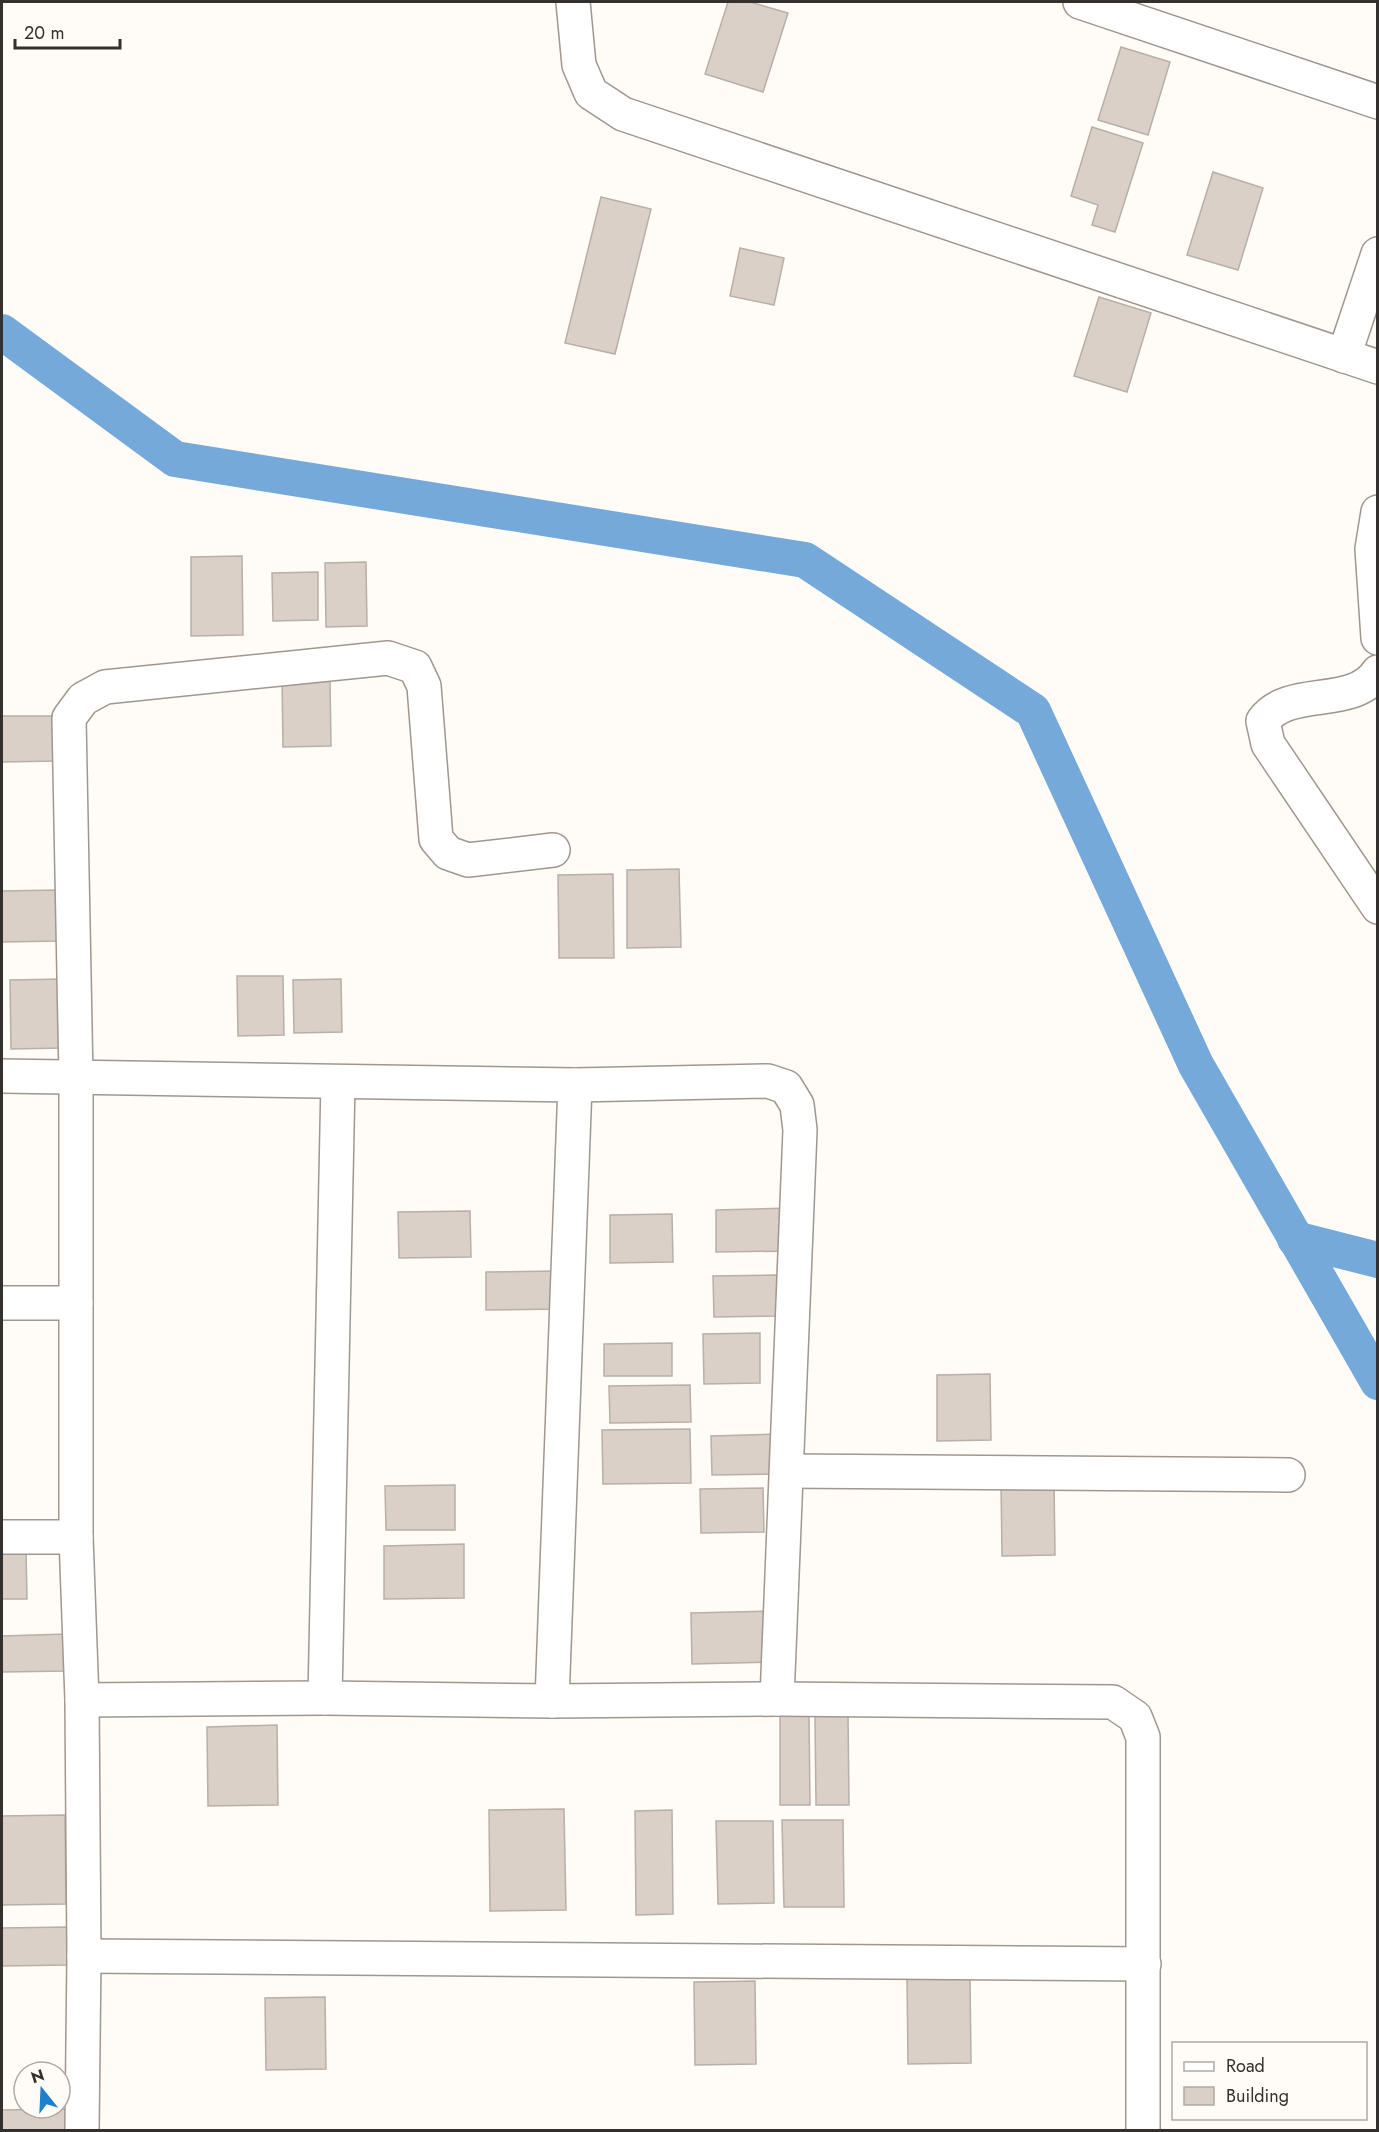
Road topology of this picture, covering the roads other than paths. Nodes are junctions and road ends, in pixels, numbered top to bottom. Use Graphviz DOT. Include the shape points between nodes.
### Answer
graph roads {
  1 [pos="573,2"];
  2 [pos="1080,2"];
  3 [pos="1377,102"];
  4 [pos="1377,254"];
  5 [pos="1344,356"];
  6 [pos="1377,367"];
  7 [pos="1377,512"];
  8 [pos="1377,638"];
  9 [pos="1377,672"];
  10 [pos="553,850"];
  11 [pos="1372,889"];
  12 [pos="2,1076"];
  13 [pos="76,1078"];
  14 [pos="338,1082"];
  15 [pos="575,1085"];
  16 [pos="2,1303"];
  17 [pos="76,1303"];
  18 [pos="787,1471"];
  19 [pos="1288,1475"];
  20 [pos="2,1537"];
  21 [pos="76,1537"];
  22 [pos="325,1698"];
  23 [pos="777,1699"];
  24 [pos="81,1700"];
  25 [pos="552,1701"];
  26 [pos="84,1956"];
  27 [pos="1144,1964"];
  28 [pos="82,2130"];
  29 [pos="1143,2130"];
  1 -- 5 [label="street" via="579,65 591,93 624,114"];
  2 -- 3 [label="street"];
  4 -- 5 [label="street"];
  5 -- 6 [label="street"];
  7 -- 8 [label="street" via="1372,549"];
  9 -- 11 [label="street" via="1360,688 1293,702 1269,713 1263,721 1268,744"];
  10 -- 13 [label="street" via="468,860 448,853 436,839 424,686 415,667 402,662 388,658 105,687 83,699 69,718"];
  12 -- 13 [label="street"];
  13 -- 14 [label="street"];
  13 -- 17 [label="street"];
  14 -- 15 [label="street"];
  14 -- 22 [label="street"];
  15 -- 18 [label="street" via="768,1081 786,1087 797,1105 800,1130"];
  15 -- 25 [label="street"];
  16 -- 17 [label="street"];
  17 -- 21 [label="street"];
  18 -- 19 [label="street"];
  18 -- 23 [label="street"];
  20 -- 21 [label="street"];
  21 -- 24 [label="street"];
  22 -- 24 [label="street"];
  22 -- 25 [label="street"];
  23 -- 25 [label="street"];
  23 -- 27 [label="street" via="1113,1702 1135,1717 1143,1737"];
  24 -- 26 [label="street"];
  26 -- 27 [label="street"];
  26 -- 28 [label="street"];
  27 -- 29 [label="street"];
}
